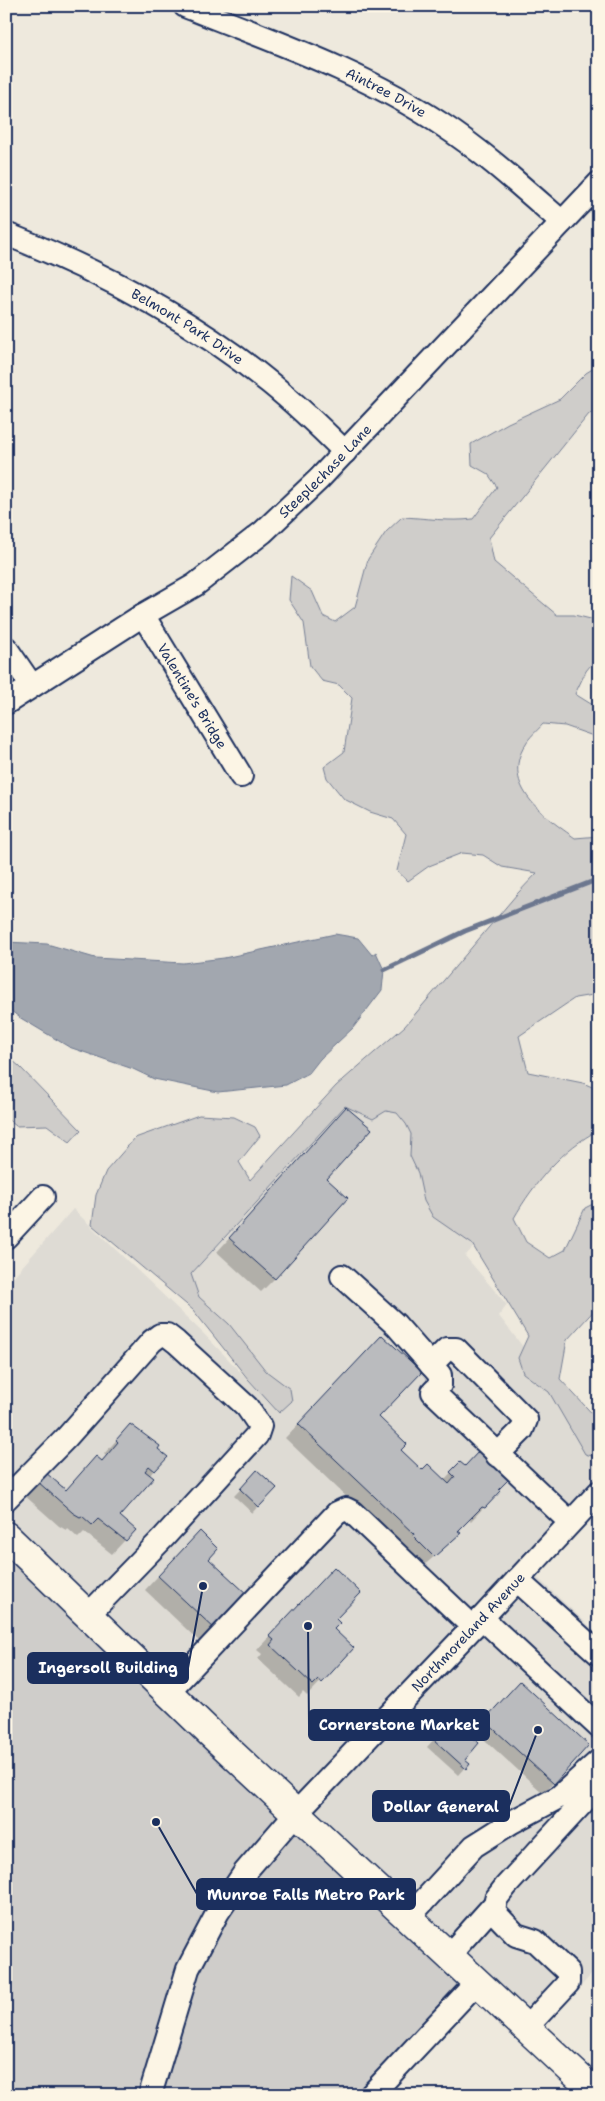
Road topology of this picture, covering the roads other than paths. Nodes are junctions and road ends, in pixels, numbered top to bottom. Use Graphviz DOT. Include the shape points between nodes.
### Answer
graph roads {
  1 [pos="185,6"];
  2 [pos="599,183"];
  3 [pos="562,222"];
  4 [pos="6,234"];
  5 [pos="345,452"];
  6 [pos="144,615"];
  7 [pos="6,648"];
  8 [pos="32,686"];
  9 [pos="6,703"];
  10 [pos="242,776"];
  11 [pos="43,1197"];
  12 [pos="6,1238"];
  13 [pos="342,1276"];
  14 [pos="431,1365"];
  15 [pos="497,1455"];
  16 [pos="599,1492"];
  17 [pos="6,1500"];
  18 [pos="570,1522"];
  19 [pos="6,1536"];
  20 [pos="517,1580"];
  21 [pos="88,1615"];
  22 [pos="477,1623"];
  23 [pos="599,1654"];
  24 [pos="168,1692"];
  25 [pos="599,1727"];
  26 [pos="599,1761"];
  27 [pos="599,1786"];
  28 [pos="296,1813"];
  29 [pos="493,1906"];
  30 [pos="408,1917"];
  31 [pos="449,1955"];
  32 [pos="478,1981"];
  33 [pos="527,2027"];
  34 [pos="150,2095"];
  35 [pos="371,2095"];
  36 [pos="598,2095"];
  1 -- 3 [label="street, Aintree Drive" via="328,63 396,96 467,142"];
  2 -- 3 [label="street, Steeplechase Lane"];
  3 -- 5 [label="street, Steeplechase Lane"];
  4 -- 5 [label="street, Belmont Park Drive" via="132,291 197,331 269,382"];
  5 -- 6 [label="street, Steeplechase Lane" via="286,512 231,559"];
  6 -- 8 [label="street, Steeplechase Lane"];
  6 -- 10 [label="street, Valentine's Bridge"];
  7 -- 8 [label="street"];
  8 -- 9 [label="street, Steeplechase Lane"];
  11 -- 12 [label="street"];
  13 -- 14 [label="street" via="396,1325"];
  14 -- 15 [label="street" via="440,1375 440,1385 433,1392"];
  14 -- 15 [label="street" via="447,1349 456,1349 526,1420 522,1430"];
  15 -- 18 [label="street"];
  16 -- 18 [label="street, Northmoreland Avenue"];
  17 -- 21 [label="street" via="160,1335 167,1335 176,1342 257,1419 260,1426 257,1435"];
  18 -- 20 [label="street, Northmoreland Avenue"];
  19 -- 21 [label="main road"];
  20 -- 22 [label="street, Northmoreland Avenue"];
  20 -- 23 [label="street"];
  21 -- 24 [label="main road"];
  22 -- 24 [label="street" via="346,1509 337,1513"];
  22 -- 25 [label="street"];
  22 -- 28 [label="street, Northmoreland Avenue"];
  24 -- 28 [label="main road"];
  26 -- 30 [label="street" via="559,1797 474,1846"];
  27 -- 29 [label="street" via="506,1886"];
  28 -- 30 [label="main road"];
  28 -- 34 [label="street, Northmoreland Avenue" via="245,1872 218,1912 188,1970"];
  29 -- 31 [label="street"];
  29 -- 33 [label="street" via="494,1912 516,1935 535,1942 568,1972 568,1983"];
  30 -- 31 [label="main road"];
  31 -- 32 [label="main road"];
  32 -- 33 [label="main road"];
  32 -- 35 [label="street"];
  33 -- 36 [label="main road"];
}
